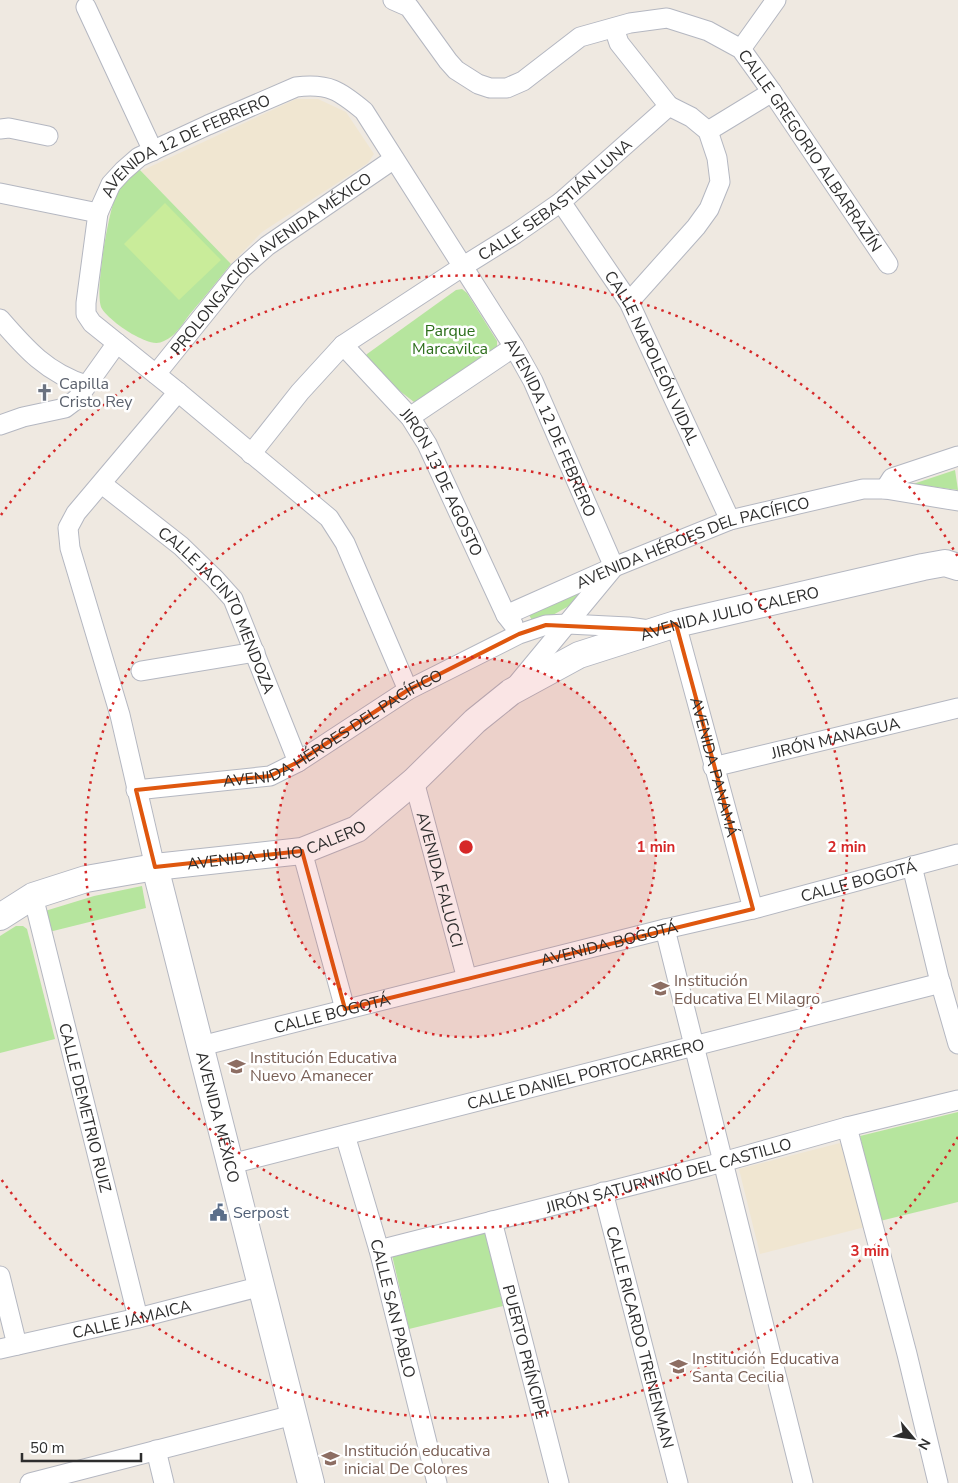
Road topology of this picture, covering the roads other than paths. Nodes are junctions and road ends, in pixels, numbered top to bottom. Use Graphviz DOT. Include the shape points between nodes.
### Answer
graph roads {
  1 [pos="393,0"];
  2 [pos="776,0"];
  3 [pos="86,7"];
  4 [pos="614,28"];
  5 [pos="741,49"];
  6 [pos="772,92"];
  7 [pos="669,106"];
  8 [pos="0,129"];
  9 [pos="708,131"];
  10 [pos="48,136"];
  11 [pos="153,151"];
  12 [pos="394,159"];
  13 [pos="0,193"];
  14 [pos="562,202"];
  15 [pos="98,213"];
  16 [pos="888,264"];
  17 [pos="462,267"];
  18 [pos="629,302"];
  19 [pos="0,319"];
  20 [pos="117,343"];
  21 [pos="343,345"];
  22 [pos="514,347"];
  23 [pos="156,374"];
  24 [pos="86,385"];
  25 [pos="178,392"];
  26 [pos="410,418"];
  27 [pos="0,425"];
  28 [pos="251,454"];
  29 [pos="958,456"];
  30 [pos="102,484"];
  31 [pos="885,489"];
  32 [pos="958,500"];
  33 [pos="730,520"];
  34 [pos="614,567"];
  35 [pos="958,567"];
  36 [pos="506,615"];
  37 [pos="568,624"];
  38 [pos="665,627"];
  39 [pos="519,634"];
  40 [pos="255,652"];
  41 [pos="141,670"];
  42 [pos="408,690"];
  43 [pos="511,692"];
  44 [pos="958,708"];
  45 [pos="298,762"];
  46 [pos="714,767"];
  47 [pos="414,781"];
  48 [pos="136,790"];
  49 [pos="302,851"];
  50 [pos="958,854"];
  51 [pos="154,866"];
  52 [pos="912,866"];
  53 [pos="33,896"];
  54 [pos="755,908"];
  55 [pos="0,917"];
  56 [pos="665,929"];
  57 [pos="465,979"];
  58 [pos="941,983"];
  59 [pos="345,1009"];
  60 [pos="958,1044"];
  61 [pos="201,1046"];
  62 [pos="694,1048"];
  63 [pos="958,1100"];
  64 [pos="847,1128"];
  65 [pos="346,1135"];
  66 [pos="722,1161"];
  67 [pos="231,1164"];
  68 [pos="603,1192"];
  69 [pos="492,1221"];
  70 [pos="379,1250"];
  71 [pos="0,1276"];
  72 [pos="262,1286"];
  73 [pos="138,1318"];
  74 [pos="9,1347"];
  75 [pos="293,1415"];
  76 [pos="156,1450"];
  77 [pos="30,1483"];
  78 [pos="164,1483"];
  79 [pos="311,1483"];
  80 [pos="437,1483"];
  81 [pos="558,1483"];
  82 [pos="678,1483"];
  83 [pos="803,1483"];
  84 [pos="938,1483"];
  1 -- 4 [label="street, CALLE GREGORIO ALBARRAZÍN" via="408,7 456,70 490,88 507,88 523,81 580,38"];
  2 -- 5 [label="street"];
  3 -- 11 [label="street"];
  4 -- 5 [label="street, CALLE GREGORIO ALBARRAZÍN" via="667,18 708,31"];
  4 -- 7 [label="street" via="619,43"];
  5 -- 6 [label="street, CALLE GREGORIO ALBARRAZÍN"];
  6 -- 9 [label="street"];
  6 -- 16 [label="street, CALLE GREGORIO ALBARRAZÍN"];
  7 -- 9 [label="street" via="691,117"];
  7 -- 14 [label="street, CALLE SEBASTIÁN LUNA"];
  8 -- 10 [label="street"];
  9 -- 18 [label="street" via="717,158 720,182 708,209 696,228"];
  11 -- 12 [label="street, AVENIDA 12 DE FEBRERO" via="296,87 312,85 342,93 364,111"];
  11 -- 15 [label="street, AVENIDA 12 DE FEBRERO" via="139,157 117,177"];
  12 -- 17 [label="street, AVENIDA 12 DE FEBRERO"];
  12 -- 23 [label="street, PROLONGACIÓN AVENIDA MÉXICO" via="267,246 240,270"];
  13 -- 15 [label="street"];
  14 -- 17 [label="street, CALLE SEBASTIÁN LUNA"];
  14 -- 18 [label="street, CALLE NAPOLEÓN VIDAL"];
  15 -- 20 [label="street, AVENIDA 12 DE FEBRERO" via="86,314"];
  17 -- 21 [label="street, CALLE SEBASTIÁN LUNA"];
  17 -- 22 [label="street, AVENIDA 12 DE FEBRERO"];
  18 -- 33 [label="street, CALLE NAPOLEÓN VIDAL"];
  19 -- 24 [label="street" via="40,361 60,375"];
  20 -- 23 [label="street, AVENIDA 12 DE FEBRERO"];
  20 -- 24 [label="street"];
  21 -- 26 [label="street, JIRÓN 13 DE AGOSTO"];
  21 -- 28 [label="street, CALLE SEBASTIÁN LUNA" via="300,392"];
  22 -- 26 [label="street"];
  22 -- 34 [label="street, AVENIDA 12 DE FEBRERO"];
  23 -- 25 [label="street, AVENIDA 12 DE FEBRERO"];
  24 -- 27 [label="street" via="77,399 65,408"];
  25 -- 28 [label="street, AVENIDA 12 DE FEBRERO"];
  25 -- 30 [label="street"];
  26 -- 36 [label="street, JIRÓN 13 DE AGOSTO" via="427,444"];
  28 -- 42 [label="street, AVENIDA 12 DE FEBRERO" via="329,518 345,544"];
  29 -- 31 [label="street" via="892,478"];
  30 -- 40 [label="street, CALLE JACINTO MENDOZA" via="181,546 215,579 233,599"];
  30 -- 48 [label="street" via="76,512 68,528 70,548 120,715"];
  31 -- 32 [label="street, AVENIDA HÉROES DEL PACÍFICO"];
  31 -- 33 [label="street, AVENIDA HÉROES DEL PACÍFICO" via="863,489"];
  33 -- 34 [label="street, AVENIDA HÉROES DEL PACÍFICO"];
  34 -- 36 [label="street, AVENIDA HÉROES DEL PACÍFICO"];
  34 -- 37 [label="street, AVENIDA JULIO CALERO"];
  35 -- 38 [label="street, AVENIDA JULIO CALERO" via="945,564 923,568"];
  36 -- 39 [label="street, JIRÓN 13 DE AGOSTO"];
  37 -- 38 [label="street, AVENIDA HÉROES DEL PACÍFICO"];
  37 -- 39 [label="street, AVENIDA HÉROES DEL PACÍFICO" via="546,625"];
  37 -- 43 [label="street, AVENIDA JULIO CALERO"];
  38 -- 43 [label="street, AVENIDA JULIO CALERO" via="579,655"];
  38 -- 46 [label="street, AVENIDA PANAMÁ"];
  39 -- 42 [label="street, AVENIDA HÉROES DEL PACÍFICO"];
  40 -- 41 [label="street"];
  40 -- 45 [label="street, CALLE JACINTO MENDOZA"];
  42 -- 45 [label="street, AVENIDA HÉROES DEL PACÍFICO"];
  43 -- 47 [label="street, AVENIDA JULIO CALERO" via="474,721"];
  44 -- 46 [label="street, JIRÓN MANAGUA"];
  45 -- 48 [label="street, AVENIDA HÉROES DEL PACÍFICO" via="270,776"];
  46 -- 54 [label="street, AVENIDA PANAMÁ"];
  47 -- 49 [label="street, AVENIDA JULIO CALERO" via="357,829"];
  47 -- 57 [label="street, AVENIDA FALUCCI"];
  48 -- 51 [label="street"];
  49 -- 51 [label="street, AVENIDA JULIO CALERO"];
  49 -- 59 [label="street"];
  50 -- 52 [label="street, CALLE BOGOTÁ"];
  51 -- 53 [label="street, AVENIDA JULIO CALERO" via="86,879"];
  51 -- 61 [label="street, AVENIDA MÉXICO"];
  52 -- 54 [label="street, CALLE BOGOTÁ"];
  52 -- 58 [label="street"];
  53 -- 55 [label="street, AVENIDA JULIO CALERO"];
  53 -- 73 [label="street, CALLE DEMETRIO RUIZ"];
  54 -- 56 [label="street, AVENIDA BOGOTÁ"];
  56 -- 57 [label="street, AVENIDA BOGOTÁ"];
  56 -- 62 [label="street"];
  57 -- 59 [label="street, CALLE BOGOTÁ"];
  58 -- 60 [label="street"];
  58 -- 62 [label="street, CALLE DANIEL PORTOCARRERO"];
  59 -- 61 [label="street, CALLE BOGOTÁ"];
  61 -- 67 [label="street, AVENIDA MÉXICO"];
  62 -- 65 [label="street, CALLE DANIEL PORTOCARRERO"];
  62 -- 66 [label="street"];
  63 -- 64 [label="street, JIRÓN SATURNINO DEL CASTILLO"];
  64 -- 66 [label="street, JIRÓN SATURNINO DEL CASTILLO"];
  64 -- 84 [label="street"];
  65 -- 67 [label="street, CALLE DANIEL PORTOCARRERO"];
  65 -- 70 [label="street, CALLE SAN PABLO"];
  66 -- 68 [label="street, JIRÓN SATURNINO DEL CASTILLO"];
  66 -- 83 [label="street"];
  67 -- 72 [label="street, AVENIDA MÉXICO"];
  68 -- 69 [label="street, JIRÓN SATURNINO DEL CASTILLO"];
  68 -- 82 [label="street, CALLE RICARDO TRENENMAN"];
  69 -- 70 [label="street, JIRÓN SATURNINO DEL CASTILLO"];
  69 -- 81 [label="street, PUERTO PRÍNCIPE"];
  70 -- 80 [label="street, CALLE SAN PABLO"];
  71 -- 74 [label="street"];
  72 -- 73 [label="street, CALLE JAMAICA"];
  72 -- 75 [label="street, AVENIDA MÉXICO"];
  73 -- 74 [label="street, CALLE JAMAICA"];
  75 -- 76 [label="street"];
  75 -- 79 [label="street, AVENIDA MÉXICO"];
  76 -- 77 [label="street"];
  76 -- 78 [label="street"];
}
